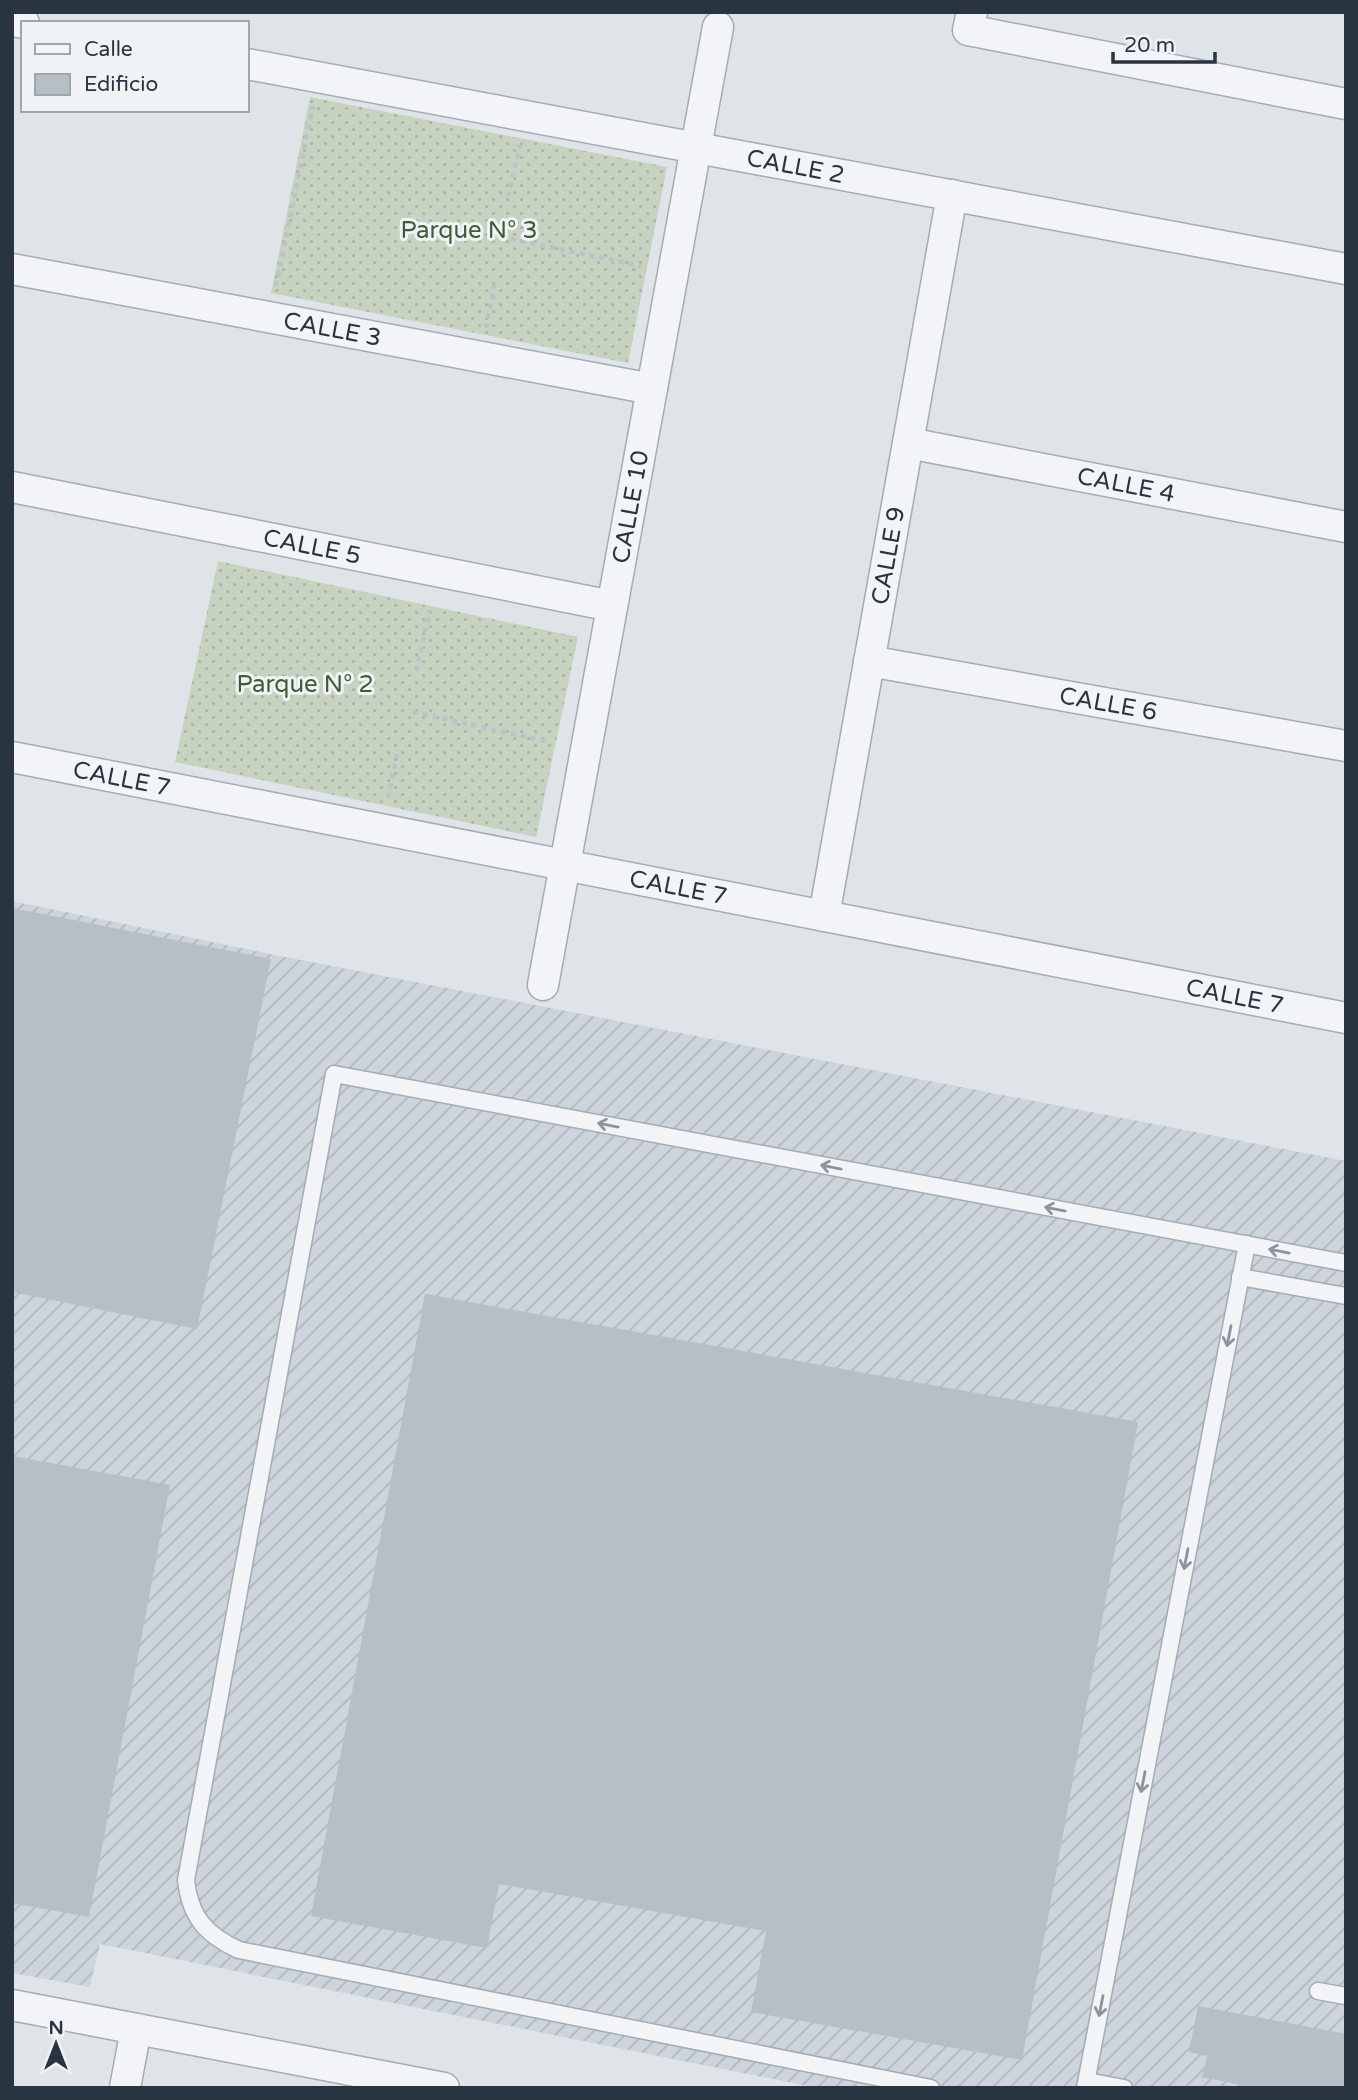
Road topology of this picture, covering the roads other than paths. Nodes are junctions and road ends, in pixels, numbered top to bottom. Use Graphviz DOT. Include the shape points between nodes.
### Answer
graph roads {
  1 [pos="972,12"];
  2 [pos="718,27"];
  3 [pos="248,64"];
  4 [pos="1346,104"];
  5 [pos="696,148"];
  6 [pos="952,195"];
  7 [pos="12,269"];
  8 [pos="1346,269"];
  9 [pos="652,388"];
  10 [pos="908,443"];
  11 [pos="12,487"];
  12 [pos="1346,527"];
  13 [pos="612,607"];
  14 [pos="869,661"];
  15 [pos="1346,746"];
  16 [pos="12,757"];
  17 [pos="565,866"];
  18 [pos="824,916"];
  19 [pos="543,985"];
  20 [pos="1346,1018"];
  21 [pos="1247,1244"];
  22 [pos="1346,1263"];
  23 [pos="1240,1277"];
  24 [pos="1346,1296"];
  25 [pos="1318,1991"];
  26 [pos="1346,1996"];
  27 [pos="12,2005"];
  28 [pos="136,2029"];
  29 [pos="392,2083"];
  30 [pos="1086,2084"];
  31 [pos="125,2088"];
  32 [pos="444,2088"];
  33 [pos="930,2088"];
  34 [pos="1124,2088"];
  1 -- 4 [label="street" via="968,30"];
  2 -- 5 [label="street, CALLE 10"];
  3 -- 5 [label="street, CALLE 2"];
  5 -- 6 [label="street, CALLE 2"];
  5 -- 9 [label="street, CALLE 10"];
  6 -- 8 [label="street, CALLE 2"];
  6 -- 10 [label="street, CALLE 9"];
  7 -- 9 [label="street, CALLE 3"];
  9 -- 13 [label="street, CALLE 10"];
  10 -- 12 [label="street, CALLE 4"];
  10 -- 14 [label="street, CALLE 9"];
  11 -- 13 [label="street, CALLE 5"];
  13 -- 17 [label="street, CALLE 10"];
  14 -- 15 [label="street, CALLE 6"];
  14 -- 18 [label="street, CALLE 9"];
  16 -- 17 [label="street, CALLE 7"];
  17 -- 18 [label="street, CALLE 7"];
  17 -- 19 [label="street, CALLE 10"];
  18 -- 20 [label="street, CALLE 7"];
  22 -- 21 [label="lane, one-way"];
  21 -- 23 [label="lane"];
  21 -- 33 [label="lane, one-way" via="334,1074 186,1880 196,1917 221,1942 239,1950"];
  23 -- 24 [label="lane"];
  23 -- 30 [label="lane, one-way"];
  25 -- 26 [label="lane"];
  27 -- 28 [label="street"];
  28 -- 29 [label="street"];
  28 -- 31 [label="street"];
  29 -- 32 [label="street"];
  30 -- 34 [label="lane"];
}
